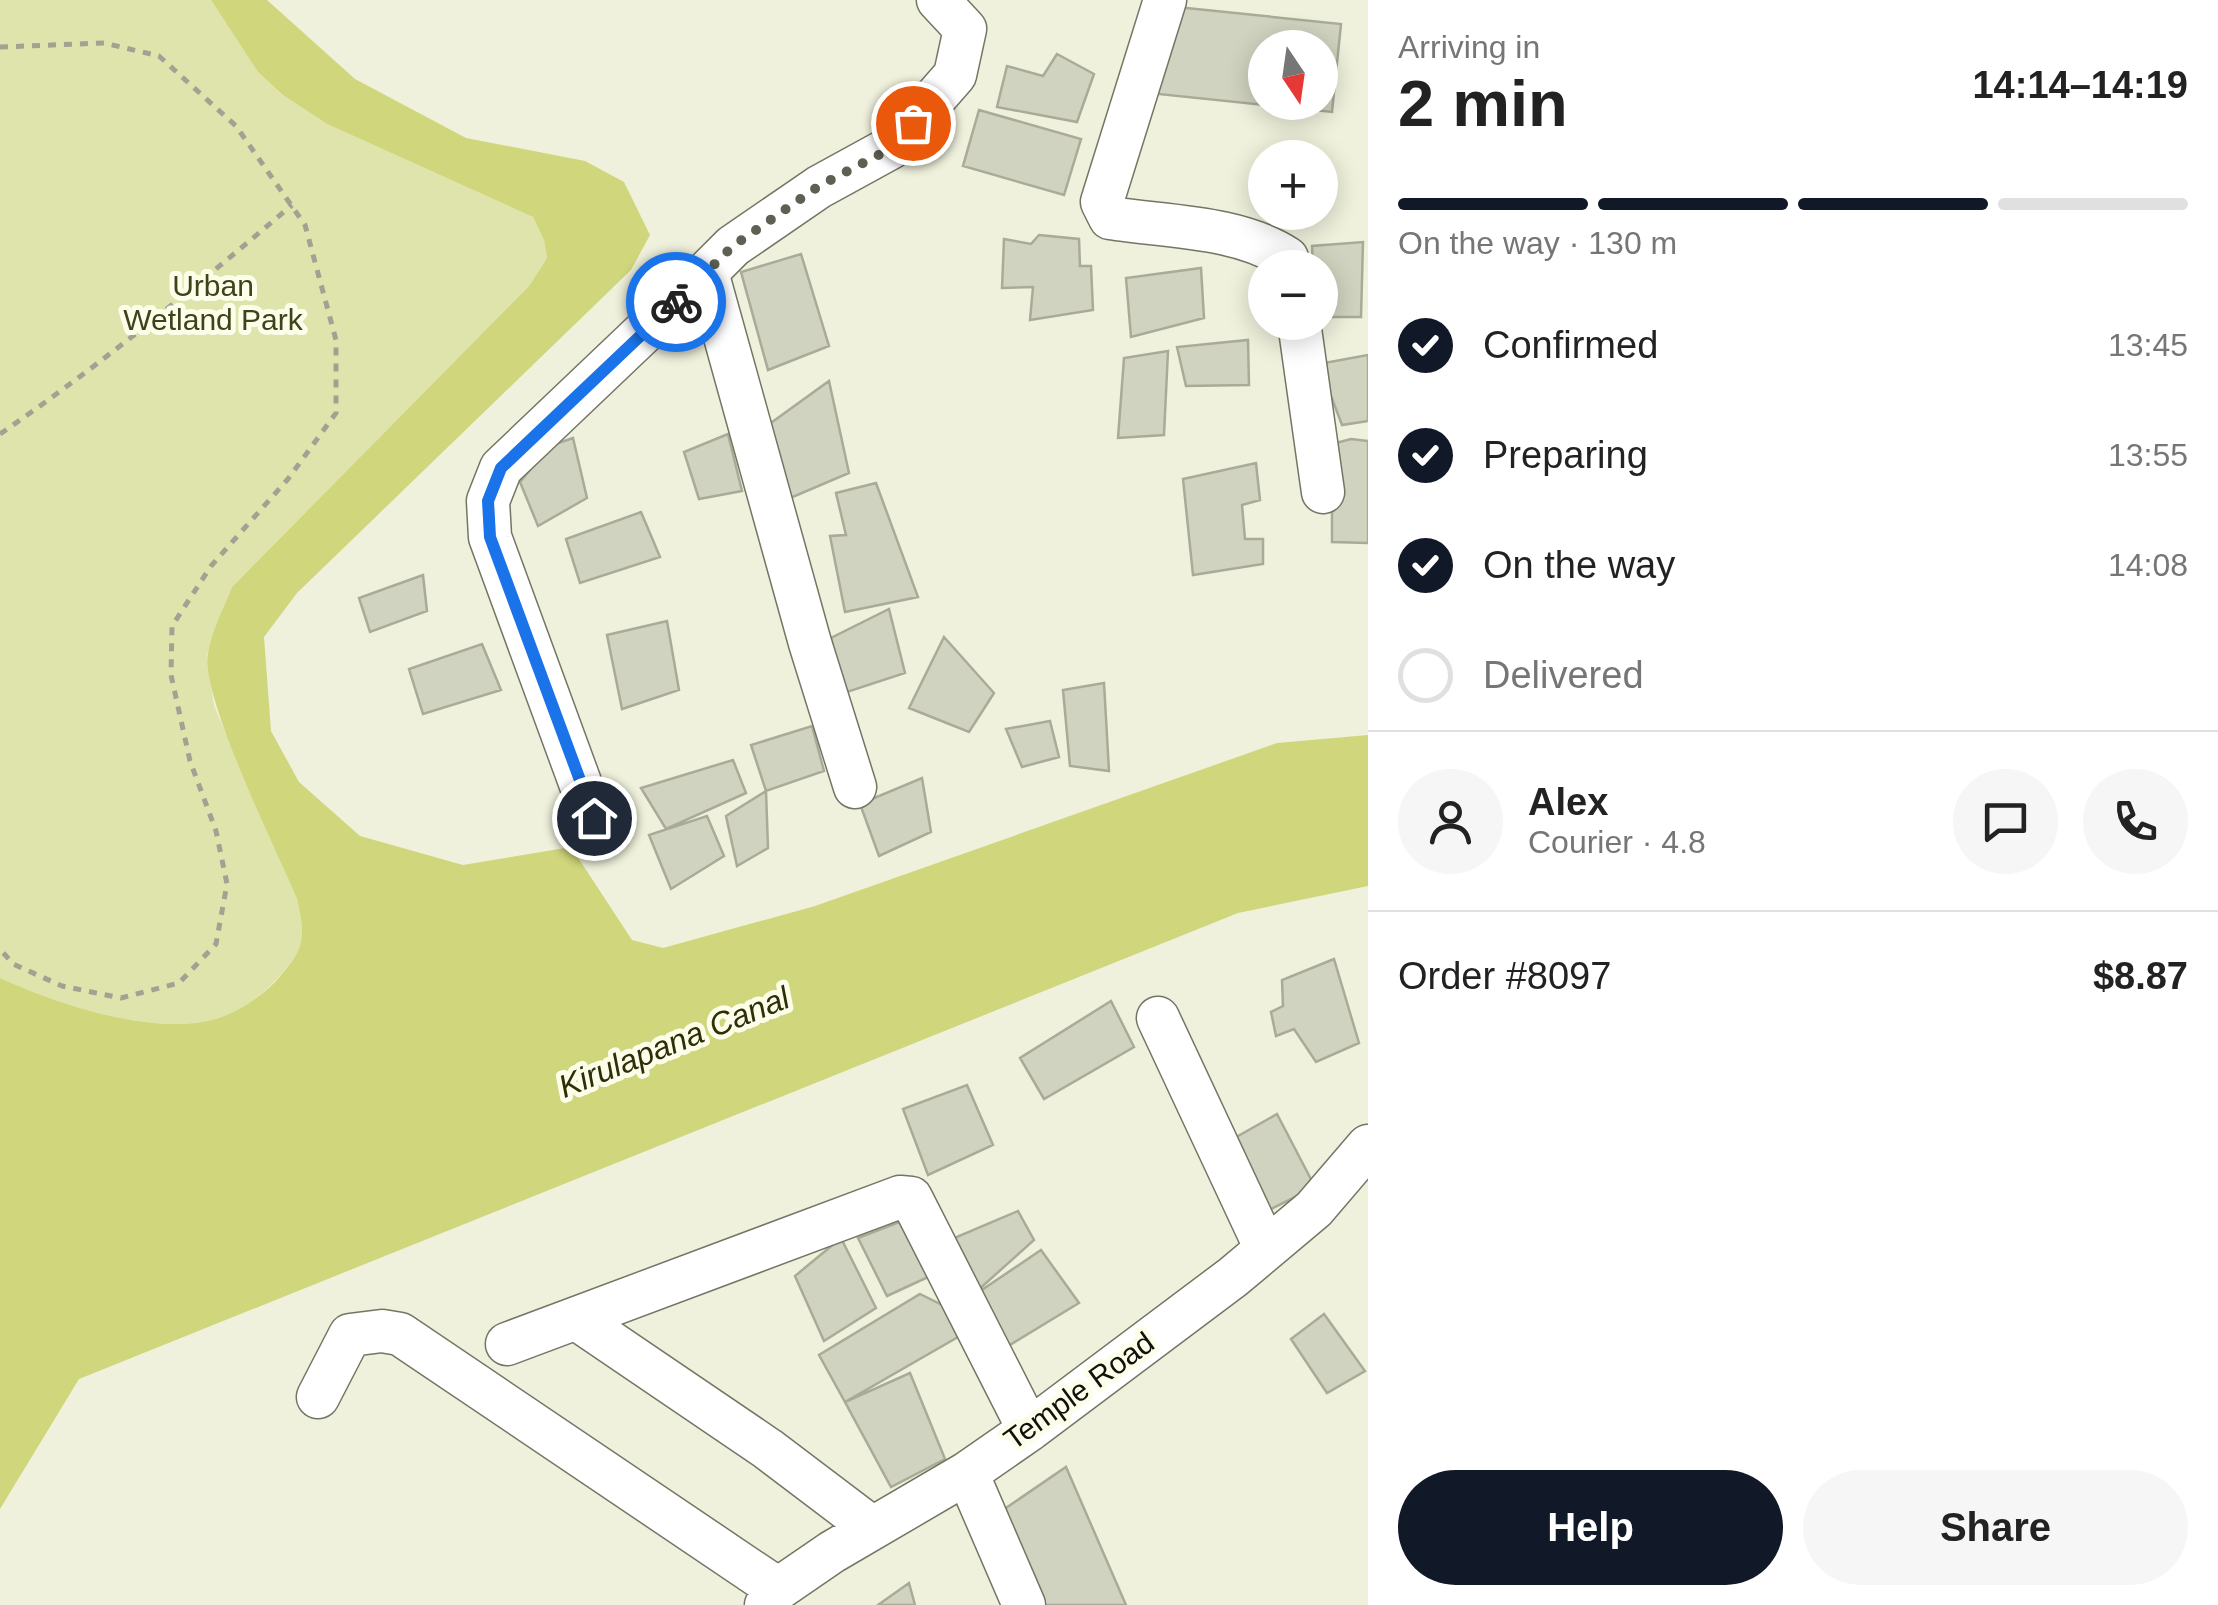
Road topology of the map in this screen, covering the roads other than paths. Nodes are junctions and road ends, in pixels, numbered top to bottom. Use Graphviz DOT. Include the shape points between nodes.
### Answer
graph roads {
  1 [pos="938,0"];
  2 [pos="1165,0"];
  3 [pos="1275,250"];
  4 [pos="708,272"];
  5 [pos="1301,340"];
  6 [pos="1323,492"];
  7 [pos="854,788"];
  8 [pos="594,818"];
  9 [pos="1158,1018"];
  10 [pos="1368,1146"];
  11 [pos="1266,1249"];
  12 [pos="578,1320"];
  13 [pos="507,1344"];
  14 [pos="318,1397"];
  15 [pos="1029,1430"];
  16 [pos="966,1473"];
  17 [pos="871,1527"];
  18 [pos="772,1597"];
  19 [pos="1024,1605"];
  1 -- 4 [label="street" via="965,29 955,75 892,148 819,186 733,246"];
  2 -- 3 [label="street" via="1102,202 1110,218 1252,240"];
  4 -- 7 [label="street"];
  4 -- 8 [label="street" via="501,468 488,501 490,537"];
  5 -- 6 [label="street"];
  9 -- 11 [label="street"];
  10 -- 11 [label="street, Temple Road" via="1314,1209"];
  11 -- 15 [label="street, Temple Road"];
  12 -- 13 [label="street"];
  12 -- 15 [label="street" via="900,1196 911,1198"];
  12 -- 17 [label="street"];
  14 -- 18 [label="street" via="350,1335 400,1334"];
  15 -- 16 [label="street, Temple Road"];
  16 -- 17 [label="street, Temple Road"];
  16 -- 19 [label="street"];
  17 -- 18 [label="street, Temple Road"];
}
